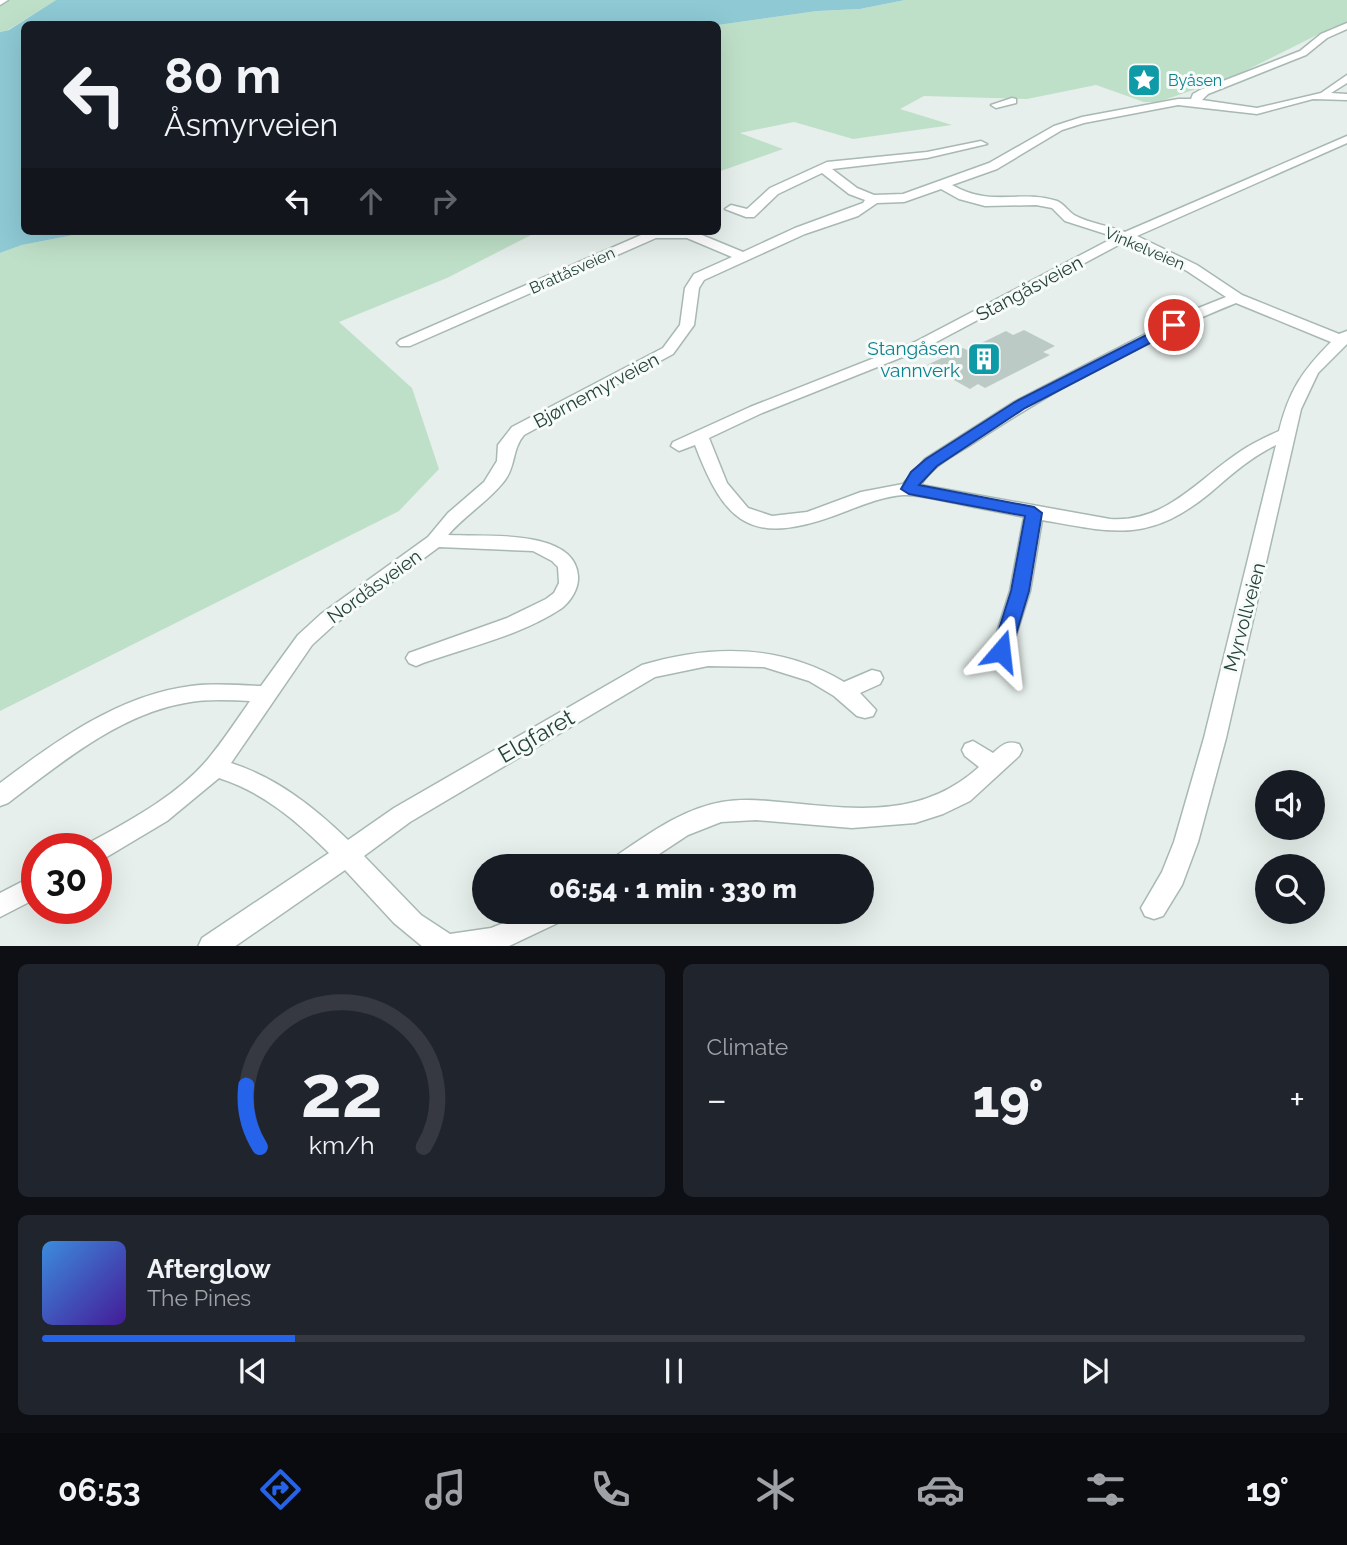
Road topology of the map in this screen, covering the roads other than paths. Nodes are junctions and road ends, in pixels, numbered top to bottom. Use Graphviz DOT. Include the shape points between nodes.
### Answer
graph roads {
  1 [pos="1347,26"];
  2 [pos="1347,78"];
  3 [pos="1325,95"];
  4 [pos="1347,97"];
  5 [pos="1012,101"];
  6 [pos="1196,102"];
  7 [pos="996,105"];
  8 [pos="1344,142"];
  9 [pos="937,143"];
  10 [pos="981,144"];
  11 [pos="949,151"];
  12 [pos="824,169"];
  13 [pos="943,185"];
  14 [pos="873,199"];
  15 [pos="731,209"];
  16 [pos="653,235"];
  17 [pos="690,235"];
  18 [pos="1126,236"];
  19 [pos="742,257"];
  20 [pos="1237,298"];
  21 [pos="1343,337"];
  22 [pos="405,343"];
  23 [pos="1285,435"];
  24 [pos="700,436"];
  25 [pos="679,446"];
  26 [pos="909,489"];
  27 [pos="1034,513"];
  28 [pos="435,541"];
  29 [pos="1001,651"];
  30 [pos="415,658"];
  31 [pos="872,678"];
  32 [pos="845,691"];
  33 [pos="264,695"];
  34 [pos="865,710"];
  35 [pos="973,750"];
  36 [pos="215,767"];
  37 [pos="0,796"];
  38 [pos="112,841"];
  39 [pos="345,854"];
  40 [pos="641,854"];
  41 [pos="21,894"];
  42 [pos="0,906"];
  43 [pos="1154,908"];
  44 [pos="536,924"];
  45 [pos="213,946"];
  1 -- 6 [label="street, Bjørnemyrveien" via="1303,52 1204,92"];
  2 -- 3 [label="street"];
  3 -- 4 [label="street"];
  3 -- 6 [label="street" via="1262,110"];
  5 -- 7 [label="street"];
  6 -- 13 [label="street, Bjørnemyrveien" via="1072,123 993,166"];
  8 -- 18 [label="street, Stangåsveien"];
  9 -- 11 [label="street"];
  10 -- 11 [label="street"];
  11 -- 12 [label="street" via="844,162"];
  12 -- 14 [label="street" via="853,191"];
  12 -- 15 [label="street" via="774,191 750,214"];
  13 -- 14 [label="street, Bjørnemyrveien" via="904,198"];
  13 -- 18 [label="street, Vinkelveien" via="985,202 1045,201 1070,218"];
  14 -- 19 [label="street, Bjørnemyrveien" via="854,213"];
  16 -- 22 [label="street, Brattåsveien"];
  17 -- 19 [label="street, Brattåsveien"];
  18 -- 20 [label="street, Vinkelveien" via="1192,268"];
  18 -- 24 [label="street, Stangåsveien" via="920,345"];
  19 -- 28 [label="street, Bjørnemyrveien" via="695,281 687,326 668,351 517,431 506,445 508,456 500,472 482,495 441,528"];
  20 -- 21 [label="street, Vinkelveien"];
  20 -- 26 [label="street" via="1191,316 1020,405 931,463"];
  21 -- 23 [label="street, Myrvollveien" via="1311,371"];
  23 -- 27 [label="street" via="1261,445 1168,513 1144,523 1124,526"];
  23 -- 43 [label="street, Myrvollveien" via="1215,738 1186,842 1173,877"];
  24 -- 25 [label="street, Stangåsveien"];
  24 -- 26 [label="street" via="718,484 739,512 761,521 797,520 874,495"];
  26 -- 27 [label="street"];
  27 -- 29 [label="street" via="1020,591"];
  28 -- 30 [label="street, Nordåsveien" via="536,545 559,556 570,575 562,597 542,610"];
  28 -- 33 [label="street, Nordåsveien" via="313,633"];
  31 -- 32 [label="street"];
  32 -- 34 [label="street, Elgfaret"];
  32 -- 39 [label="street, Elgfaret" via="782,661 680,661 649,671"];
  33 -- 36 [label="street, Nordåsveien"];
  33 -- 37 [label="street" via="193,694 136,710 39,766"];
  35 -- 40 [label="street" via="1002,758 955,799 921,811 849,818 737,810 701,817"];
  36 -- 38 [label="street, Nordåsveien" via="175,802"];
  36 -- 39 [label="street" via="262,783 293,803"];
  39 -- 44 [label="street" via="418,930 452,946 482,946"];
  39 -- 45 [label="street, Elgfaret"];
  41 -- 42 [label="street"];
}
